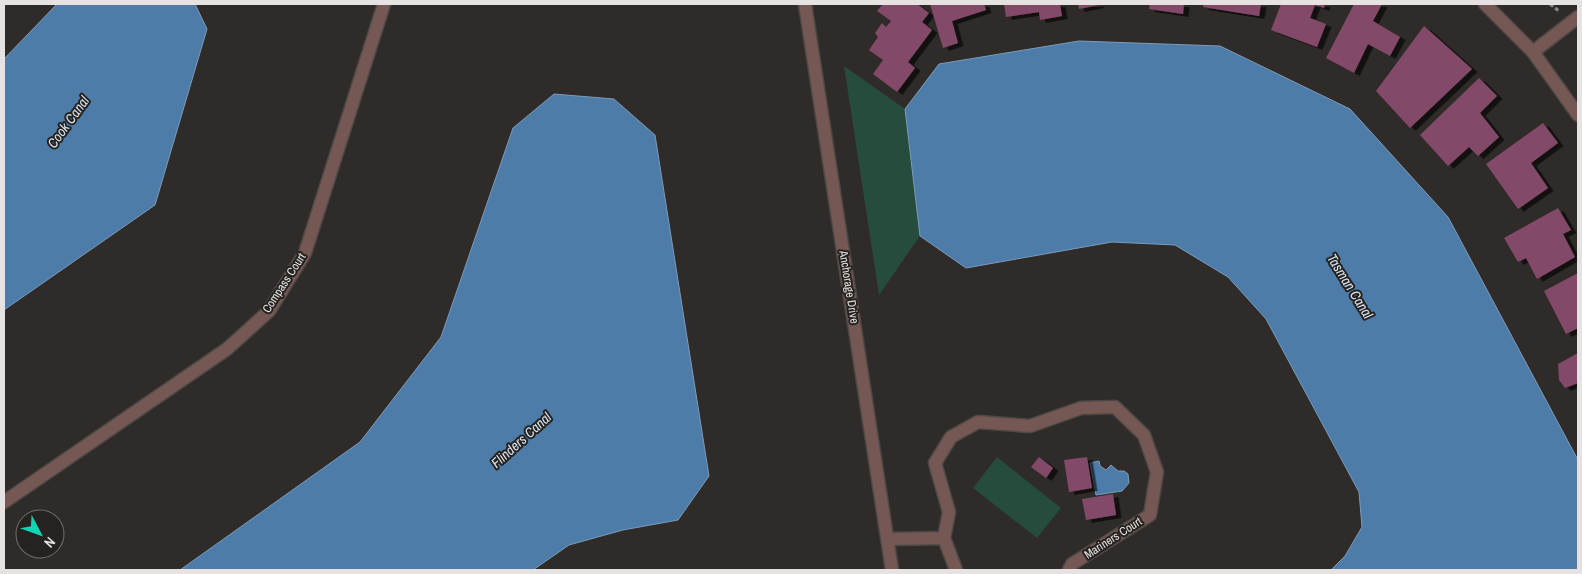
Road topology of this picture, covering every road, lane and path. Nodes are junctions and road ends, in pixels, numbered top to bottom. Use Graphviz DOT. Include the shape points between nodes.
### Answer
graph roads {
  1 [pos="384,4"];
  2 [pos="805,4"];
  3 [pos="1485,4"];
  4 [pos="1578,17"];
  5 [pos="1533,52"];
  6 [pos="1578,115"];
  7 [pos="4,502"];
  8 [pos="944,538"];
  9 [pos="888,539"];
  10 [pos="892,570"];
  11 [pos="956,570"];
  12 [pos="1069,570"];
  1 -- 7 [label="street, Compass Court" via="305,253 269,310 227,349"];
  2 -- 9 [label="street, Anchorage Drive"];
  3 -- 5 [label="street"];
  4 -- 5 [label="street"];
  5 -- 6 [label="street"];
  8 -- 9 [label="street"];
  8 -- 11 [label="street"];
  8 -- 12 [label="street, Mariners Court" via="949,512 935,463 951,437 978,422 1030,426 1081,408 1115,407 1144,435 1157,472 1150,514 1072,564"];
  9 -- 10 [label="street, Anchorage Drive"];
}
